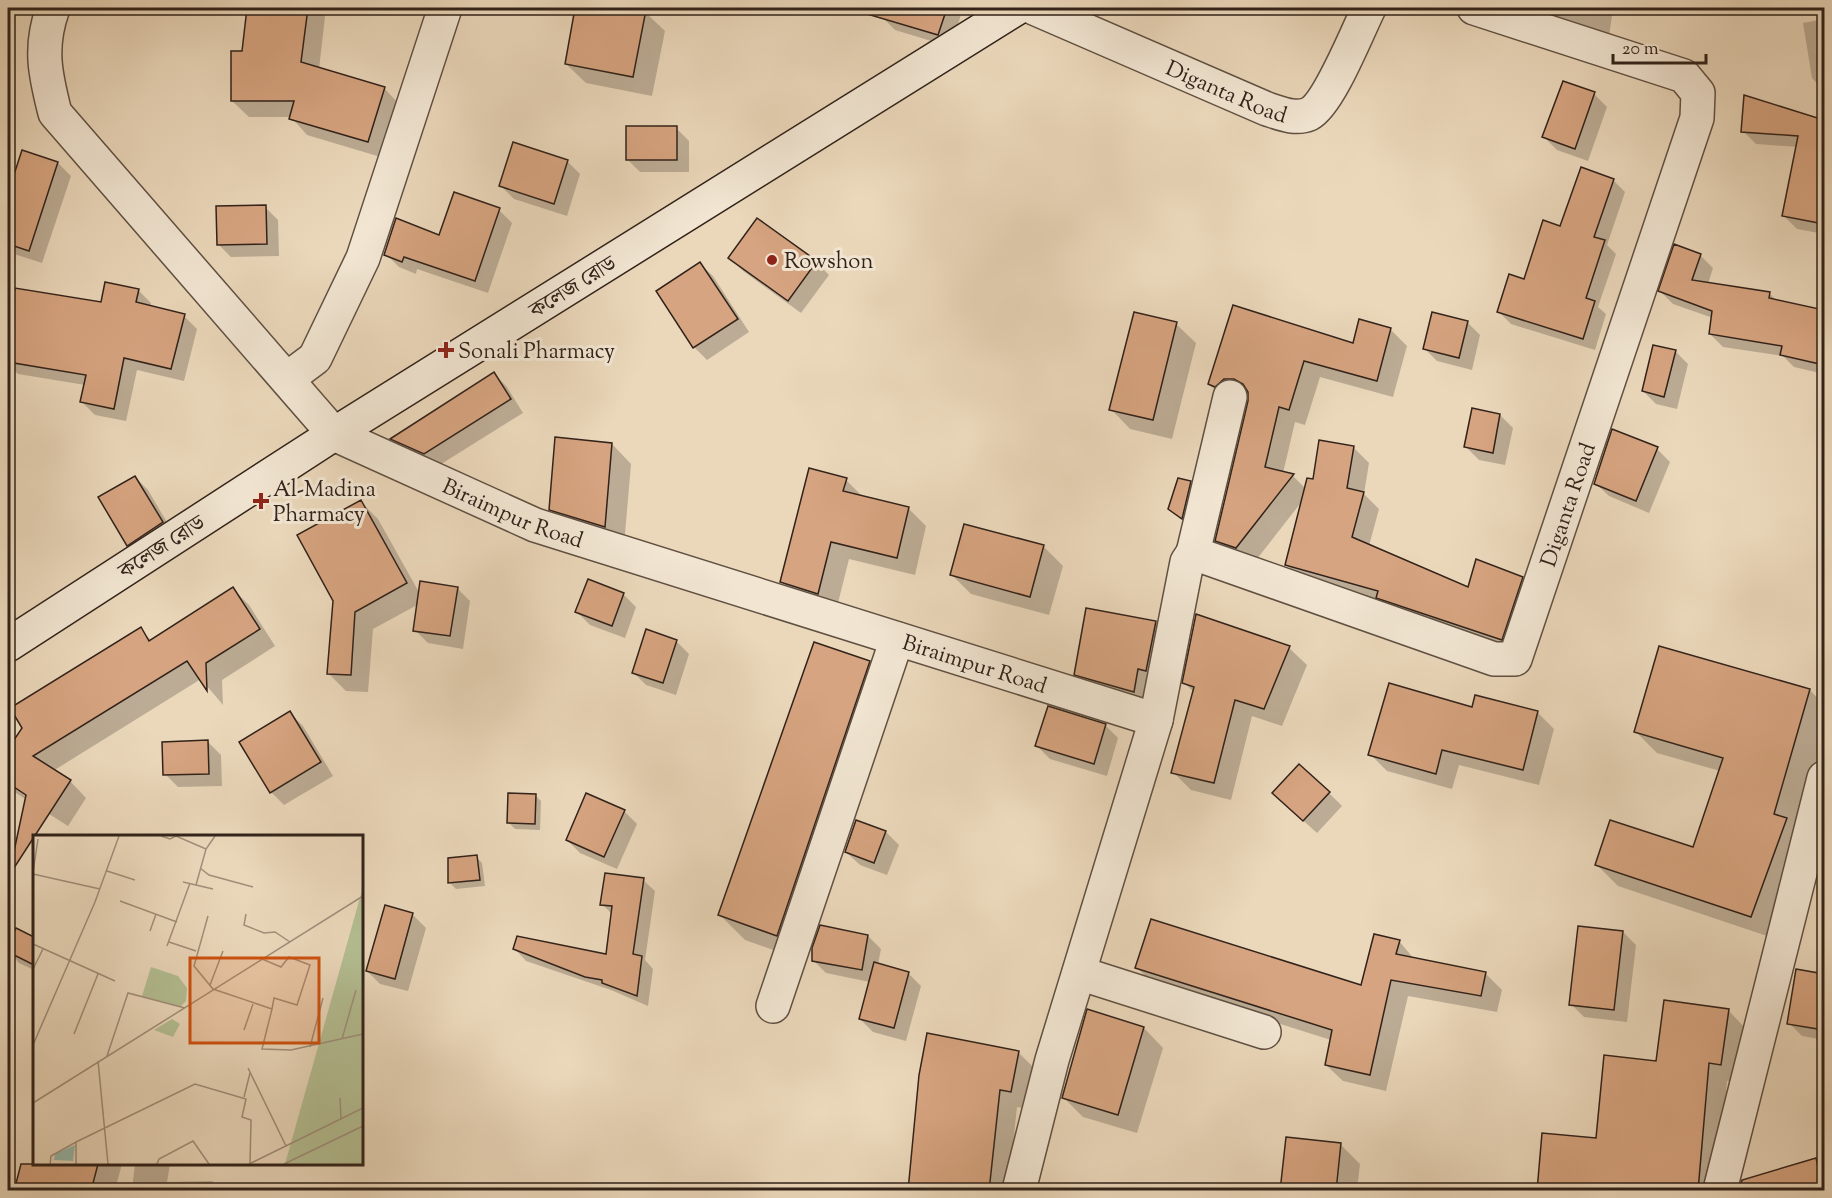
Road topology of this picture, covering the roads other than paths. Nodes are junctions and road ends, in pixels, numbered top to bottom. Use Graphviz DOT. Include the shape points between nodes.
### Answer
graph roads {
  1 [pos="53,8"];
  2 [pos="445,8"];
  3 [pos="1017,8"];
  4 [pos="1034,8"];
  5 [pos="1369,8"];
  6 [pos="1474,8"];
  7 [pos="287,379"];
  8 [pos="1230,397"];
  9 [pos="334,434"];
  10 [pos="1193,553"];
  11 [pos="897,639"];
  12 [pos="8,645"];
  13 [pos="1156,720"];
  14 [pos="1824,778"];
  15 [pos="1079,973"];
  16 [pos="773,1006"];
  17 [pos="1264,1032"];
  18 [pos="1019,1191"];
  19 [pos="1720,1191"];
  1 -- 7 [label="street" via="45,29 44,71 55,112"];
  2 -- 7 [label="street" via="363,258 315,358"];
  3 -- 9 [label="street, কলেজ রোড"];
  4 -- 5 [label="street, Diganta Road" via="1267,110 1292,117 1309,114 1327,95"];
  6 -- 10 [label="street, Diganta Road" via="1684,76 1698,93 1697,118 1515,659 1494,659"];
  7 -- 9 [label="street"];
  8 -- 10 [label="street"];
  9 -- 11 [label="street, Biraimpur Road" via="535,525"];
  9 -- 12 [label="street, কলেজ রোড"];
  10 -- 13 [label="street" via="1187,562"];
  11 -- 13 [label="street, Biraimpur Road"];
  11 -- 16 [label="street"];
  13 -- 15 [label="street"];
  14 -- 19 [label="street"];
  15 -- 17 [label="street"];
  15 -- 18 [label="street"];
}
